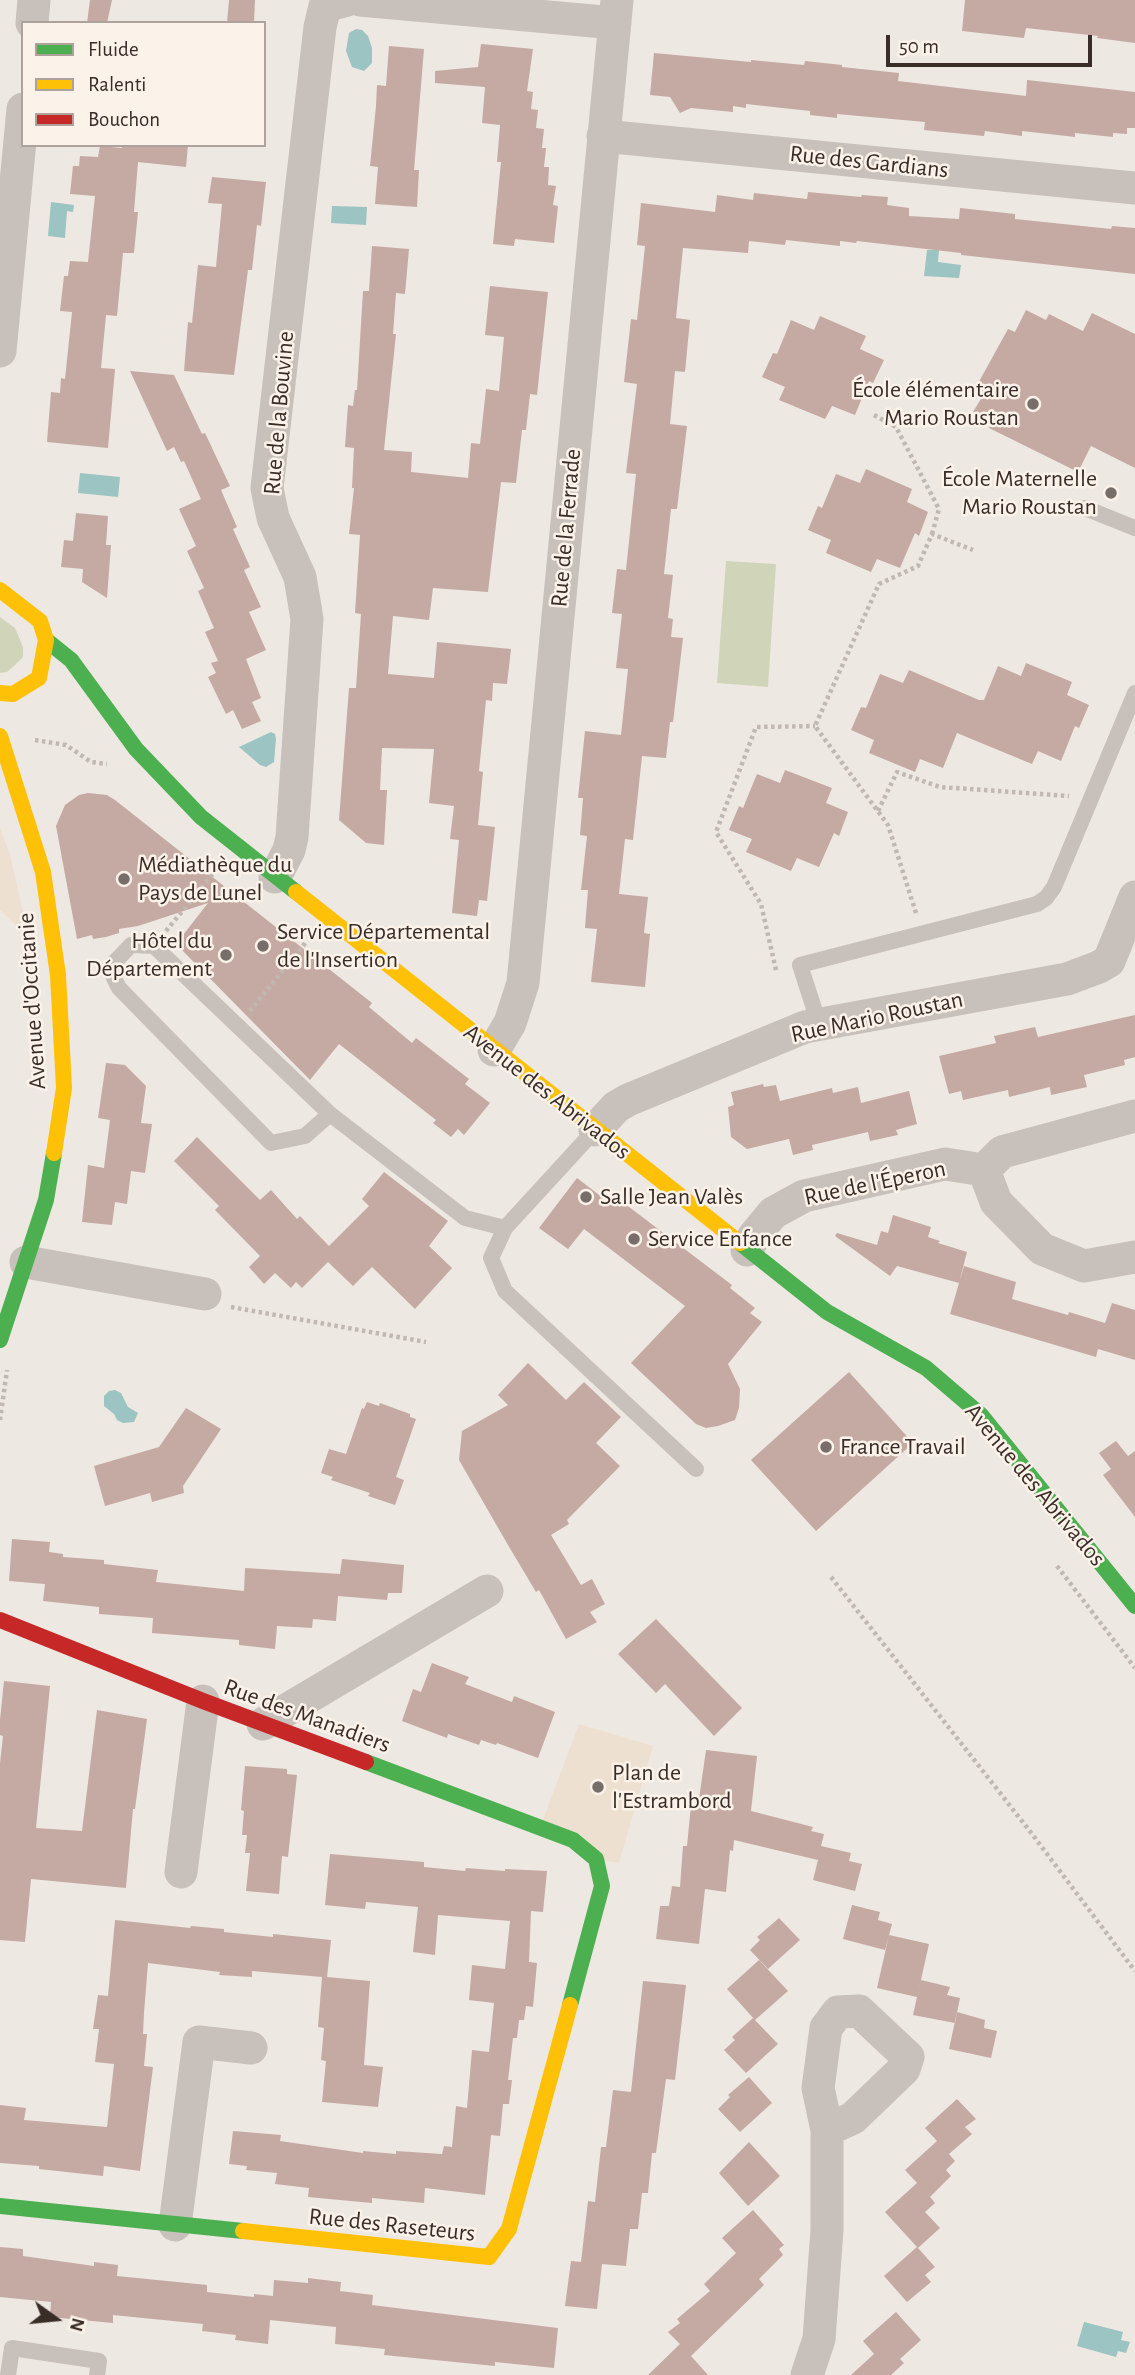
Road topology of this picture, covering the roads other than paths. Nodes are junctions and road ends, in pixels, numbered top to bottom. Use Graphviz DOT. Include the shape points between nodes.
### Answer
graph roads {
  1 [pos="34,0"];
  2 [pos="360,0"];
  3 [pos="332,2"];
  4 [pos="616,11"];
  5 [pos="32,21"];
  6 [pos="21,124"];
  7 [pos="603,136"];
  8 [pos="1135,188"];
  9 [pos="5,242"];
  10 [pos="0,351"];
  11 [pos="1085,509"];
  12 [pos="1135,528"];
  13 [pos="0,590"];
  14 [pos="46,640"];
  15 [pos="87,681"];
  16 [pos="1135,693"];
  17 [pos="16,699"];
  18 [pos="2,738"];
  19 [pos="275,877"];
  20 [pos="1135,897"];
  21 [pos="819,1024"];
  22 [pos="494,1050"];
  23 [pos="331,1114"];
  24 [pos="1135,1116"];
  25 [pos="595,1130"];
  26 [pos="984,1170"];
  27 [pos="505,1228"];
  28 [pos="747,1250"];
  29 [pos="1135,1257"];
  30 [pos="26,1262"];
  31 [pos="205,1294"];
  32 [pos="0,1340"];
  33 [pos="696,1469"];
  34 [pos="487,1591"];
  35 [pos="1135,1606"];
  36 [pos="0,1619"];
  37 [pos="202,1701"];
  38 [pos="263,1724"];
  39 [pos="596,1859"];
  40 [pos="181,1872"];
  41 [pos="251,2048"];
  42 [pos="827,2130"];
  43 [pos="0,2206"];
  44 [pos="175,2225"];
  45 [pos="8,2375"];
  46 [pos="97,2375"];
  47 [pos="807,2375"];
  1 -- 5 [label="street"];
  2 -- 4 [label="street"];
  3 -- 19 [label="street, Rue de la Bouvine" via="320,27 267,488 273,519 300,577 307,619 292,837"];
  4 -- 7 [label="street, Rue de la Ferrade"];
  6 -- 9 [label="street"];
  7 -- 8 [label="street, Rue des Gardians"];
  7 -- 22 [label="street, Rue de la Ferrade" via="523,982 510,1023"];
  9 -- 10 [label="street"];
  11 -- 12 [label="lane"];
  13 -- 14 [label="street, Avenue des Abrivados" via="40,621"];
  14 -- 15 [label="street, Avenue des Abrivados" via="71,660"];
  14 -- 17 [label="street"];
  15 -- 17 [label="street" via="61,682"];
  15 -- 19 [label="street, Avenue des Abrivados" via="136,749 201,817"];
  16 -- 21 [label="lane" via="1046,898 800,965"];
  17 -- 18 [label="street"];
  18 -- 30 [label="street, Avenue d'Occitanie" via="43,872 58,975 64,1088 46,1200"];
  19 -- 22 [label="street, Avenue des Abrivados"];
  20 -- 21 [label="street, Rue Mario Roustan" via="1109,961 1067,979"];
  21 -- 25 [label="street, Rue Mario Roustan" via="628,1100"];
  22 -- 25 [label="street, Avenue des Abrivados"];
  23 -- 23 [label="lane" via="154,946 131,945 109,968 119,988 271,1143 305,1136"];
  23 -- 27 [label="lane" via="465,1218"];
  24 -- 26 [label="street" via="1002,1152"];
  25 -- 27 [label="lane"];
  25 -- 28 [label="street, Avenue des Abrivados"];
  26 -- 28 [label="street, Rue de l'Éperon" via="945,1164 804,1196 773,1213"];
  26 -- 29 [label="street" via="996,1202 1042,1249 1084,1266"];
  27 -- 33 [label="lane" via="491,1258 505,1291"];
  28 -- 35 [label="street, Avenue des Abrivados" via="827,1312 926,1368 981,1415"];
  30 -- 31 [label="street"];
  30 -- 32 [label="street, Avenue d'Occitanie"];
  34 -- 38 [label="street"];
  36 -- 37 [label="street, Rue des Manadiers"];
  37 -- 38 [label="street, Rue des Manadiers"];
  37 -- 40 [label="street"];
  38 -- 39 [label="street, Rue des Manadiers" via="573,1840"];
  39 -- 44 [label="street, Rue des Raseteurs" via="602,1886 509,2229 489,2257"];
  41 -- 44 [label="street" via="199,2042"];
  42 -- 47 [label="street" via="827,2230 819,2339"];
  43 -- 44 [label="street, Rue des Raseteurs"];
  45 -- 46 [label="lane" via="12,2347 100,2361"];
}
